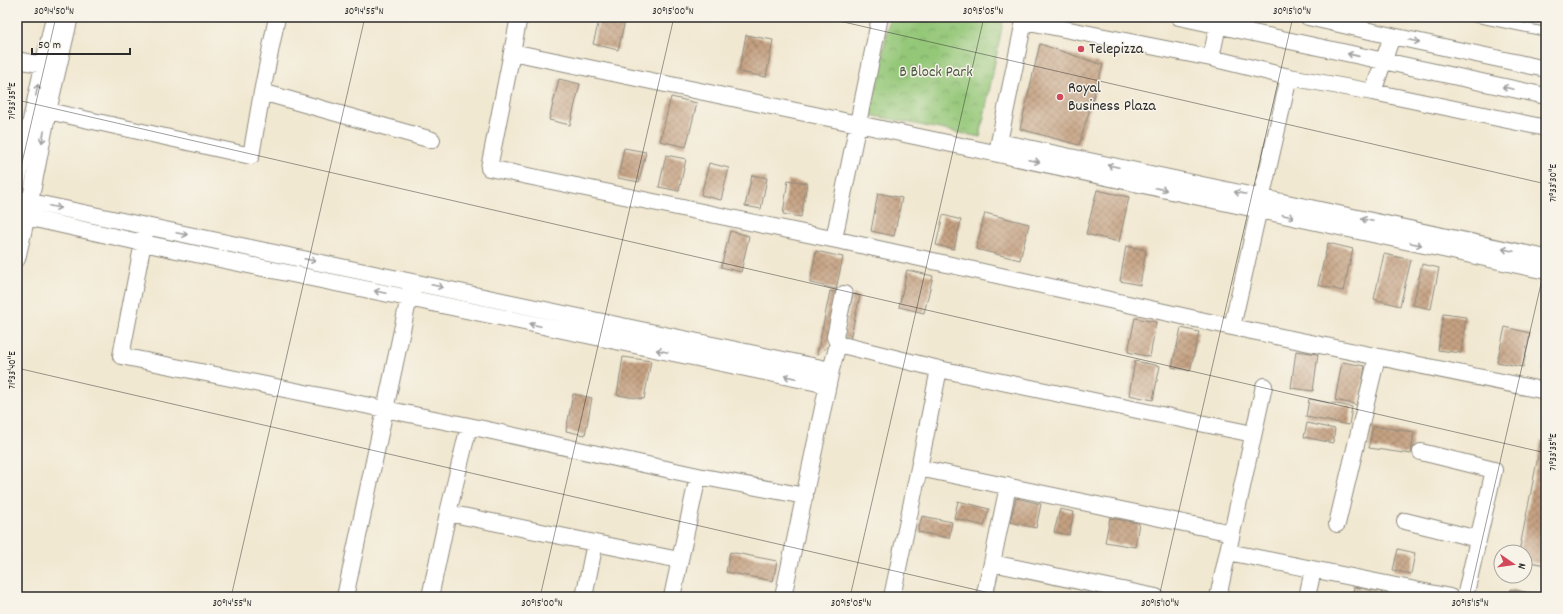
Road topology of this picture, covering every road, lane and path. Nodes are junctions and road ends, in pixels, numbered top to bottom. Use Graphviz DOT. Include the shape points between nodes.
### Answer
graph roads {
  1 [pos="54,17"];
  2 [pos="70,17"];
  3 [pos="277,17"];
  4 [pos="519,17"];
  5 [pos="880,17"];
  6 [pos="1179,17"];
  7 [pos="1308,17"];
  8 [pos="1473,17"];
  9 [pos="1024,19"];
  10 [pos="1218,25"];
  11 [pos="1546,32"];
  12 [pos="1392,36"];
  13 [pos="512,52"];
  14 [pos="1211,58"];
  15 [pos="17,60"];
  16 [pos="1383,62"];
  17 [pos="42,65"];
  18 [pos="58,69"];
  19 [pos="1546,69"];
  20 [pos="1289,77"];
  21 [pos="262,92"];
  22 [pos="1373,92"];
  23 [pos="1546,96"];
  24 [pos="48,111"];
  25 [pos="858,124"];
  26 [pos="1546,128"];
  27 [pos="432,140"];
  28 [pos="998,147"];
  29 [pos="17,183"];
  30 [pos="24,200"];
  31 [pos="1260,204"];
  32 [pos="22,216"];
  33 [pos="146,227"];
  34 [pos="834,239"];
  35 [pos="143,243"];
  36 [pos="18,252"];
  37 [pos="1546,258"];
  38 [pos="1546,271"];
  39 [pos="412,281"];
  40 [pos="844,294"];
  41 [pos="409,298"];
  42 [pos="1232,327"];
  43 [pos="838,344"];
  44 [pos="1377,357"];
  45 [pos="939,369"];
  46 [pos="831,370"];
  47 [pos="828,385"];
  48 [pos="1264,386"];
  49 [pos="1546,391"];
  50 [pos="386,409"];
  51 [pos="469,426"];
  52 [pos="1253,434"];
  53 [pos="1421,452"];
  54 [pos="919,468"];
  55 [pos="698,476"];
  56 [pos="1008,486"];
  57 [pos="804,496"];
  58 [pos="448,513"];
  59 [pos="1405,521"];
  60 [pos="1337,524"];
  61 [pos="1232,533"];
  62 [pos="1478,539"];
  63 [pos="595,543"];
  64 [pos="1228,552"];
  65 [pos="679,560"];
  66 [pos="992,563"];
  67 [pos="1313,570"];
  68 [pos="1388,591"];
  69 [pos="345,597"];
  70 [pos="430,597"];
  71 [pos="584,597"];
  72 [pos="672,597"];
  73 [pos="783,597"];
  74 [pos="892,597"];
  75 [pos="984,597"];
  76 [pos="1156,597"];
  77 [pos="1218,597"];
  78 [pos="1307,597"];
  79 [pos="1450,597"];
  80 [pos="1465,597"];
  1 -- 17 [label="street"];
  2 -- 18 [label="street"];
  3 -- 21 [label="street"];
  4 -- 13 [label="street"];
  5 -- 25 [label="street"];
  6 -- 10 [label="street"];
  7 -- 12 [label="street"];
  8 -- 11 [label="lane"];
  9 -- 14 [label="street"];
  9 -- 28 [label="street"];
  10 -- 14 [label="street"];
  16 -- 10 [label="street, one-way"];
  12 -- 16 [label="street"];
  12 -- 19 [label="street, one-way"];
  13 -- 25 [label="street"];
  13 -- 34 [label="street" via="489,168"];
  14 -- 20 [label="street"];
  15 -- 17 [label="street"];
  16 -- 22 [label="street"];
  23 -- 16 [label="street, one-way"];
  17 -- 18 [label="street"];
  29 -- 17 [label="street, one-way"];
  18 -- 24 [label="street"];
  20 -- 22 [label="street"];
  20 -- 31 [label="street"];
  21 -- 24 [label="street" via="251,156"];
  21 -- 27 [label="street"];
  22 -- 26 [label="street"];
  24 -- 30 [label="street, one-way"];
  25 -- 28 [label="street"];
  25 -- 34 [label="street"];
  28 -- 31 [label="street"];
  30 -- 32 [label="street"];
  30 -- 33 [label="street, one-way"];
  37 -- 31 [label="street, one-way"];
  31 -- 38 [label="street, one-way"];
  31 -- 42 [label="street"];
  32 -- 35 [label="street"];
  32 -- 36 [label="street"];
  33 -- 35 [label="street"];
  33 -- 39 [label="street, one-way"];
  34 -- 42 [label="street"];
  41 -- 35 [label="street, one-way"];
  35 -- 50 [label="street" via="121,356"];
  39 -- 41 [label="street"];
  39 -- 46 [label="street, one-way"];
  40 -- 43 [label="street" via="835,337"];
  47 -- 41 [label="street, one-way"];
  41 -- 50 [label="street"];
  42 -- 44 [label="street"];
  43 -- 45 [label="street"];
  43 -- 46 [label="street"];
  44 -- 49 [label="street"];
  44 -- 60 [label="street"];
  45 -- 52 [label="street"];
  45 -- 54 [label="street"];
  46 -- 47 [label="street"];
  47 -- 57 [label="street"];
  48 -- 52 [label="street"];
  50 -- 51 [label="street"];
  50 -- 69 [label="street"];
  51 -- 55 [label="street"];
  51 -- 58 [label="street"];
  52 -- 61 [label="street"];
  53 -- 62 [label="street" via="1494,470"];
  54 -- 56 [label="street"];
  54 -- 74 [label="street"];
  55 -- 57 [label="street"];
  55 -- 65 [label="street"];
  56 -- 61 [label="street"];
  56 -- 66 [label="street"];
  57 -- 73 [label="street"];
  58 -- 63 [label="street"];
  58 -- 70 [label="street"];
  59 -- 62 [label="street"];
  61 -- 64 [label="street"];
  62 -- 80 [label="street"];
  63 -- 65 [label="street"];
  63 -- 71 [label="street"];
  64 -- 67 [label="street"];
  64 -- 77 [label="street"];
  65 -- 72 [label="street"];
  66 -- 75 [label="street"];
  66 -- 76 [label="street"];
  67 -- 68 [label="street"];
  67 -- 78 [label="street"];
  68 -- 79 [label="street"];
}
